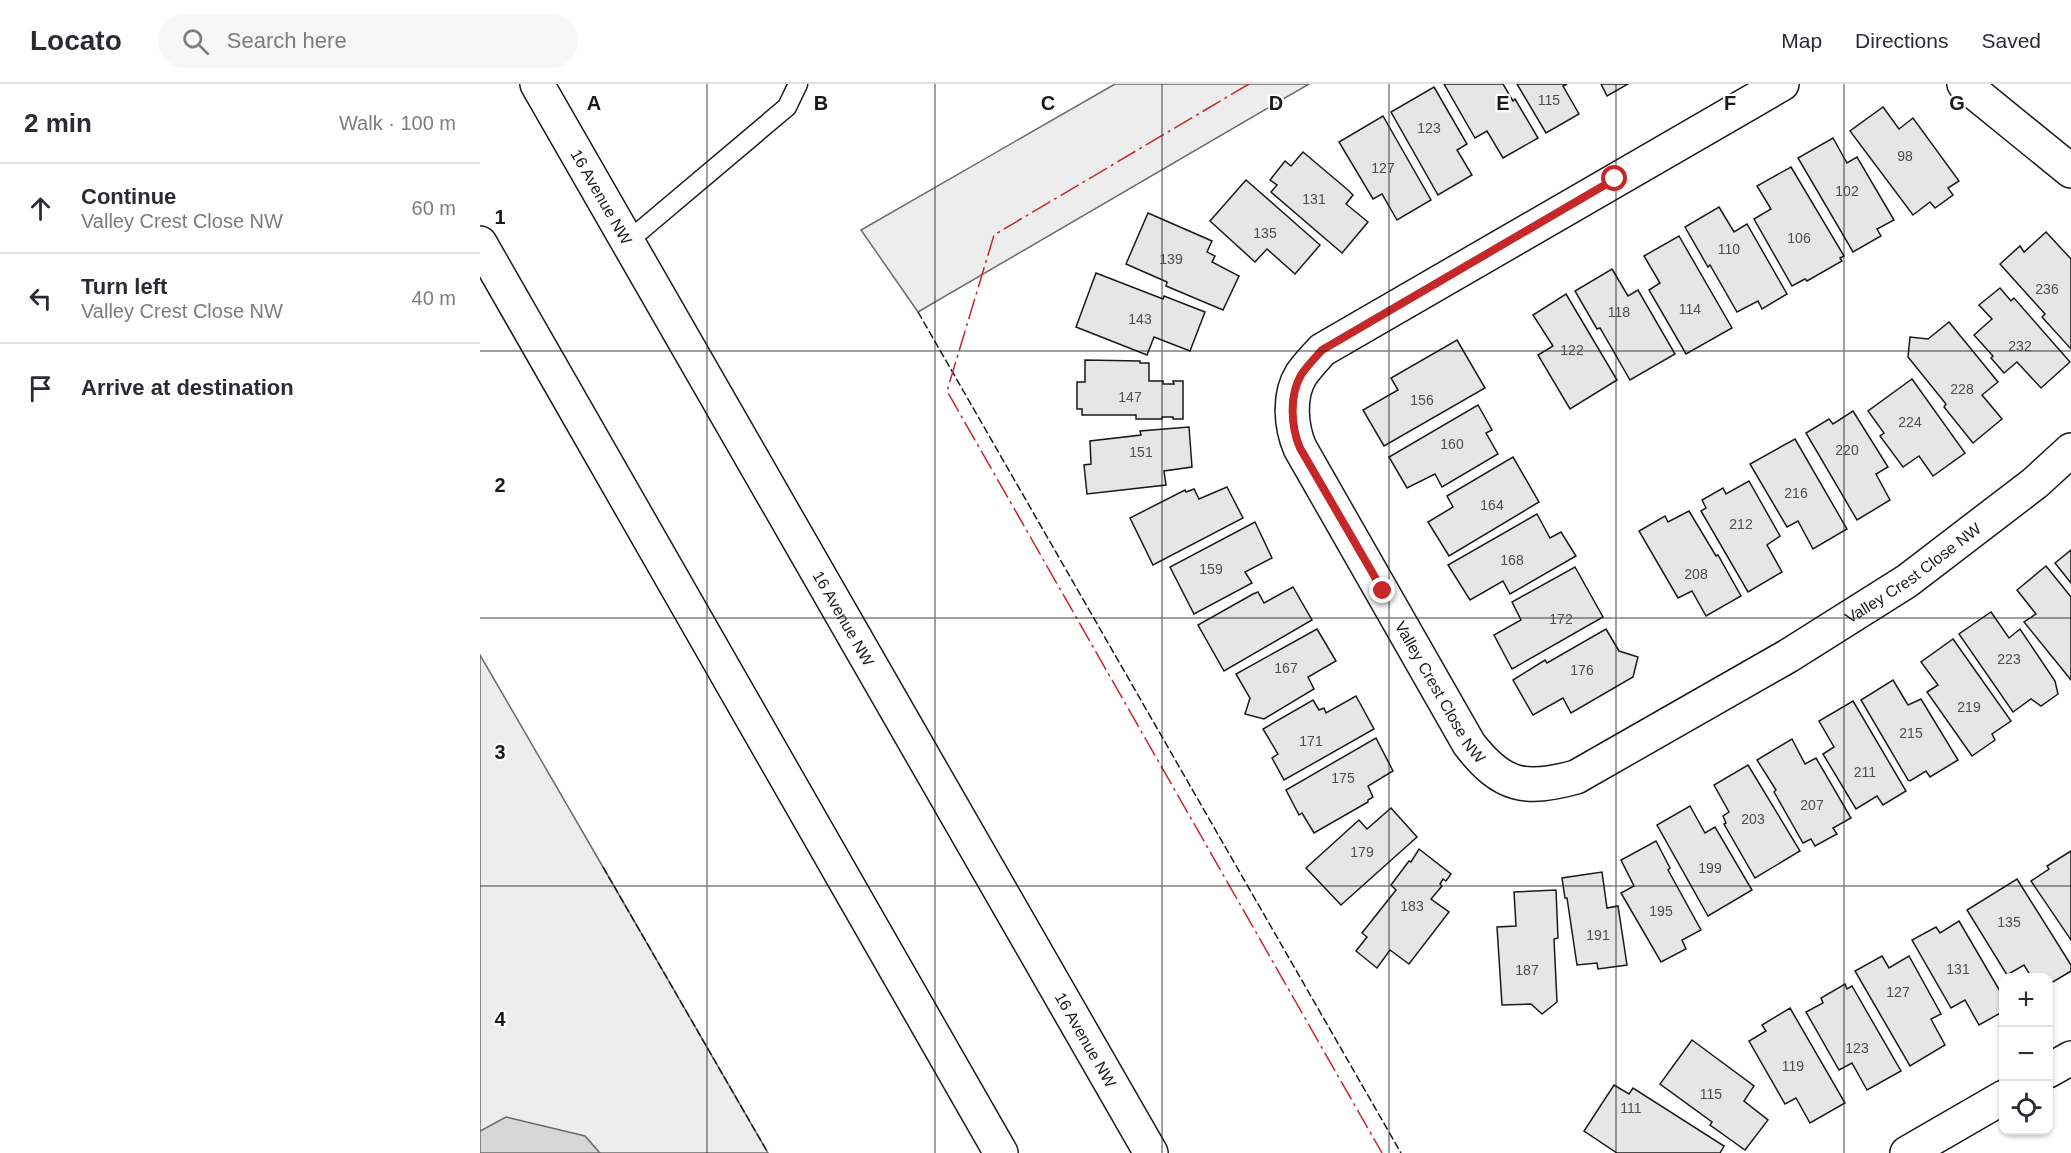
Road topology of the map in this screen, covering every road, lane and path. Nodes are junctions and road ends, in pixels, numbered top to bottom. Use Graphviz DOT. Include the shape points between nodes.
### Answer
graph roads {
  1 [pos="537,84"];
  2 [pos="798,84"];
  3 [pos="1782,84"];
  4 [pos="1964,84"];
  5 [pos="2071,171"];
  6 [pos="627,242"];
  7 [pos="480,243"];
  8 [pos="2071,450"];
  9 [pos="2071,1058"];
  10 [pos="2053,1069"];
  11 [pos="1999,1100"];
  12 [pos="1001,1153"];
  13 [pos="1151,1153"];
  14 [pos="1906,1153"];
  1 -- 6 [label="main road, 16 Avenue NW"];
  2 -- 6 [label="lane" via="787,107"];
  3 -- 8 [label="main road, Valley Crest Close NW" via="1322,350 1300,377 1293,399 1293,421 1300,448 1482,761 1497,773 1522,783 1549,785 1576,777 1788,656 1907,581 2035,483"];
  4 -- 5 [label="main road"];
  6 -- 13 [label="main road, 16 Avenue NW"];
  7 -- 12 [label="main road"];
  9 -- 10 [label="main road"];
  11 -- 14 [label="main road"];
}
